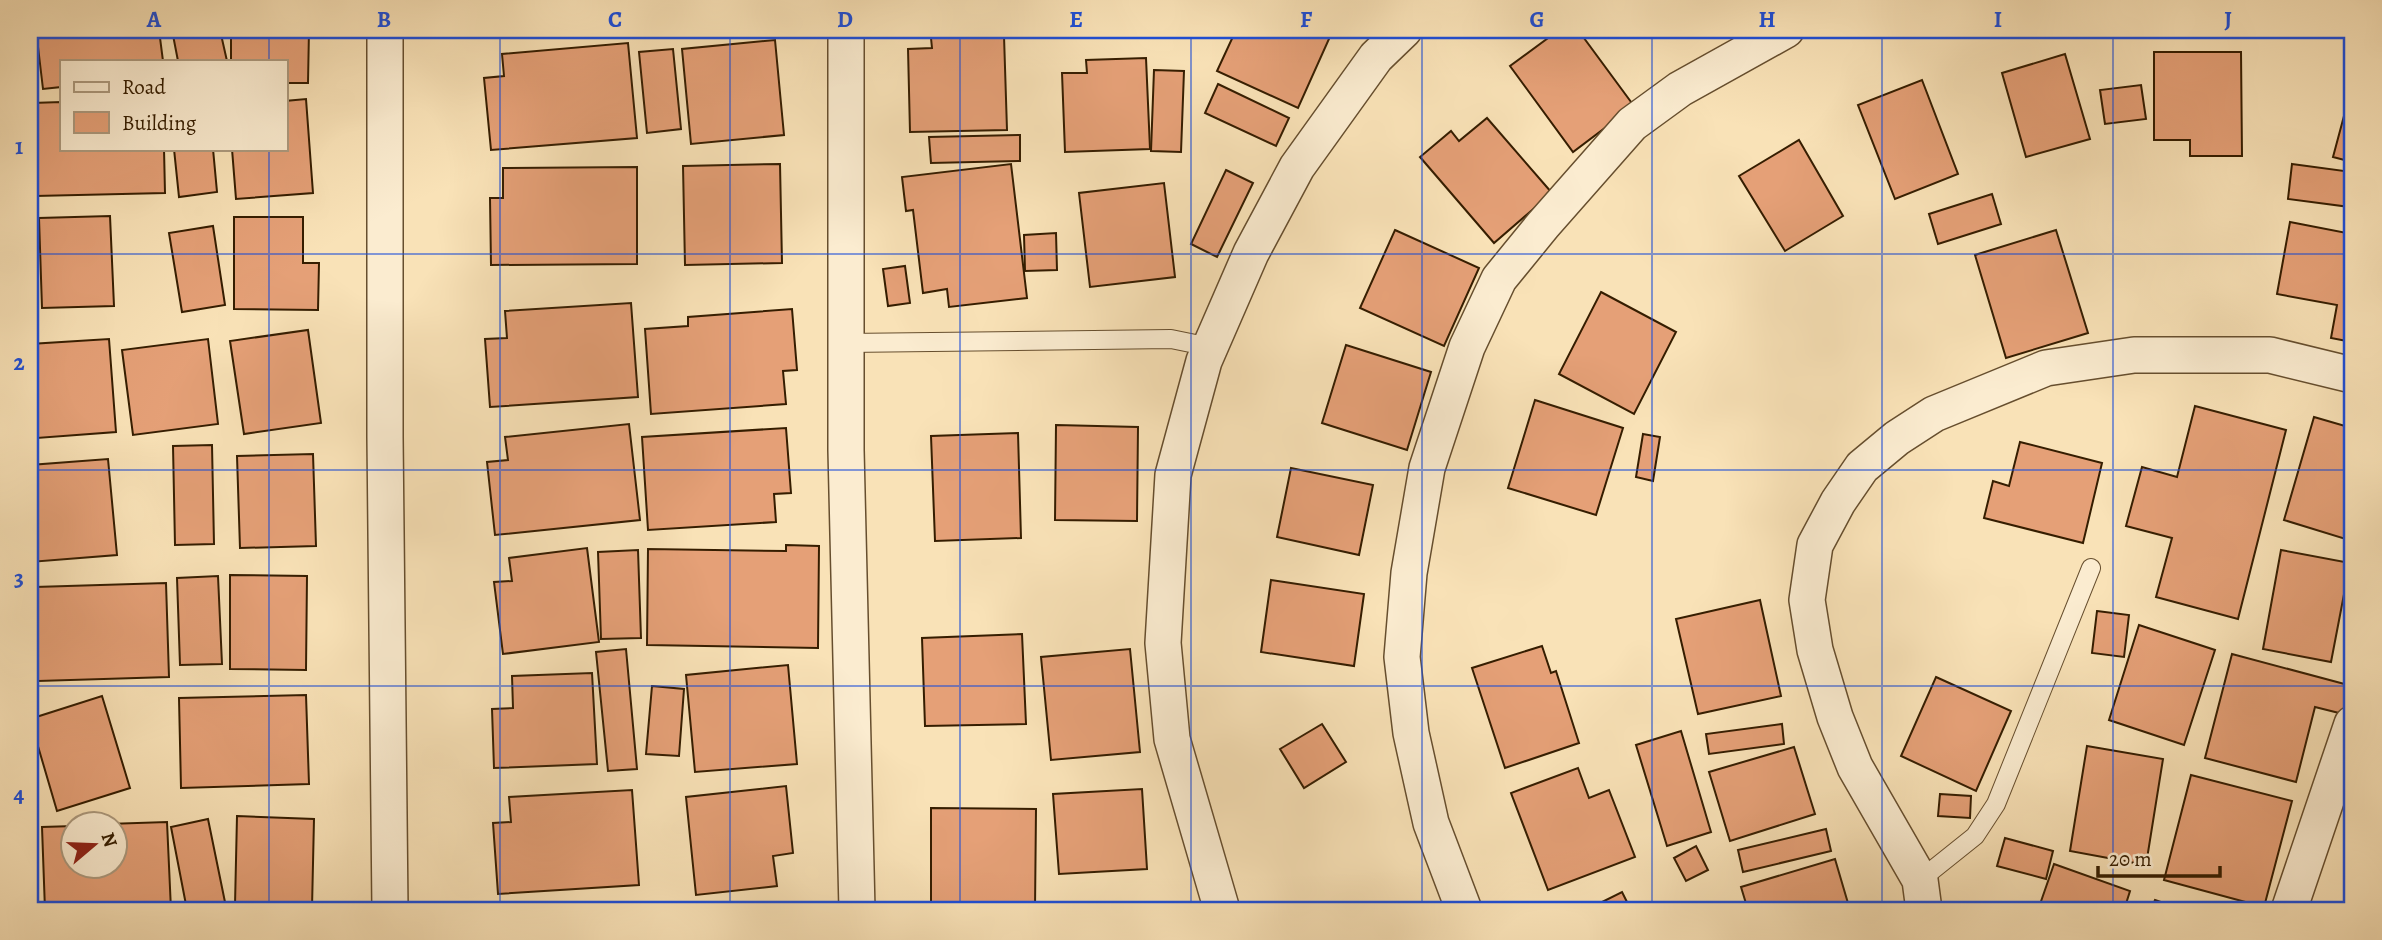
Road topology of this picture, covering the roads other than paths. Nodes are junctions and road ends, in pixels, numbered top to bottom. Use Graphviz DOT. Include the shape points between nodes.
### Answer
graph roads {
  1 [pos="384,30"];
  2 [pos="846,30"];
  3 [pos="1404,30"];
  4 [pos="1786,30"];
  5 [pos="846,343"];
  6 [pos="1210,347"];
  7 [pos="2352,376"];
  8 [pos="2091,568"];
  9 [pos="2352,724"];
  10 [pos="1922,895"];
  11 [pos="390,910"];
  12 [pos="857,910"];
  13 [pos="1222,910"];
  14 [pos="1464,910"];
  15 [pos="2289,910"];
  1 -- 11 [label="street"];
  2 -- 5 [label="street"];
  3 -- 6 [label="street" via="1376,57 1297,167 1251,253"];
  4 -- 14 [label="street" via="1681,89 1632,124 1499,279 1467,347 1427,468 1409,573 1402,657 1411,733 1431,823"];
  5 -- 6 [label="lane" via="1171,339"];
  5 -- 12 [label="street"];
  6 -- 13 [label="street" via="1174,475 1163,642 1172,739"];
  7 -- 10 [label="street" via="2270,355 2134,355 2046,368 1934,414 1862,467 1815,545 1807,600 1815,650 1835,717 1855,767"];
  8 -- 10 [label="lane" via="1996,804 1975,836"];
  9 -- 15 [label="street"];
}
